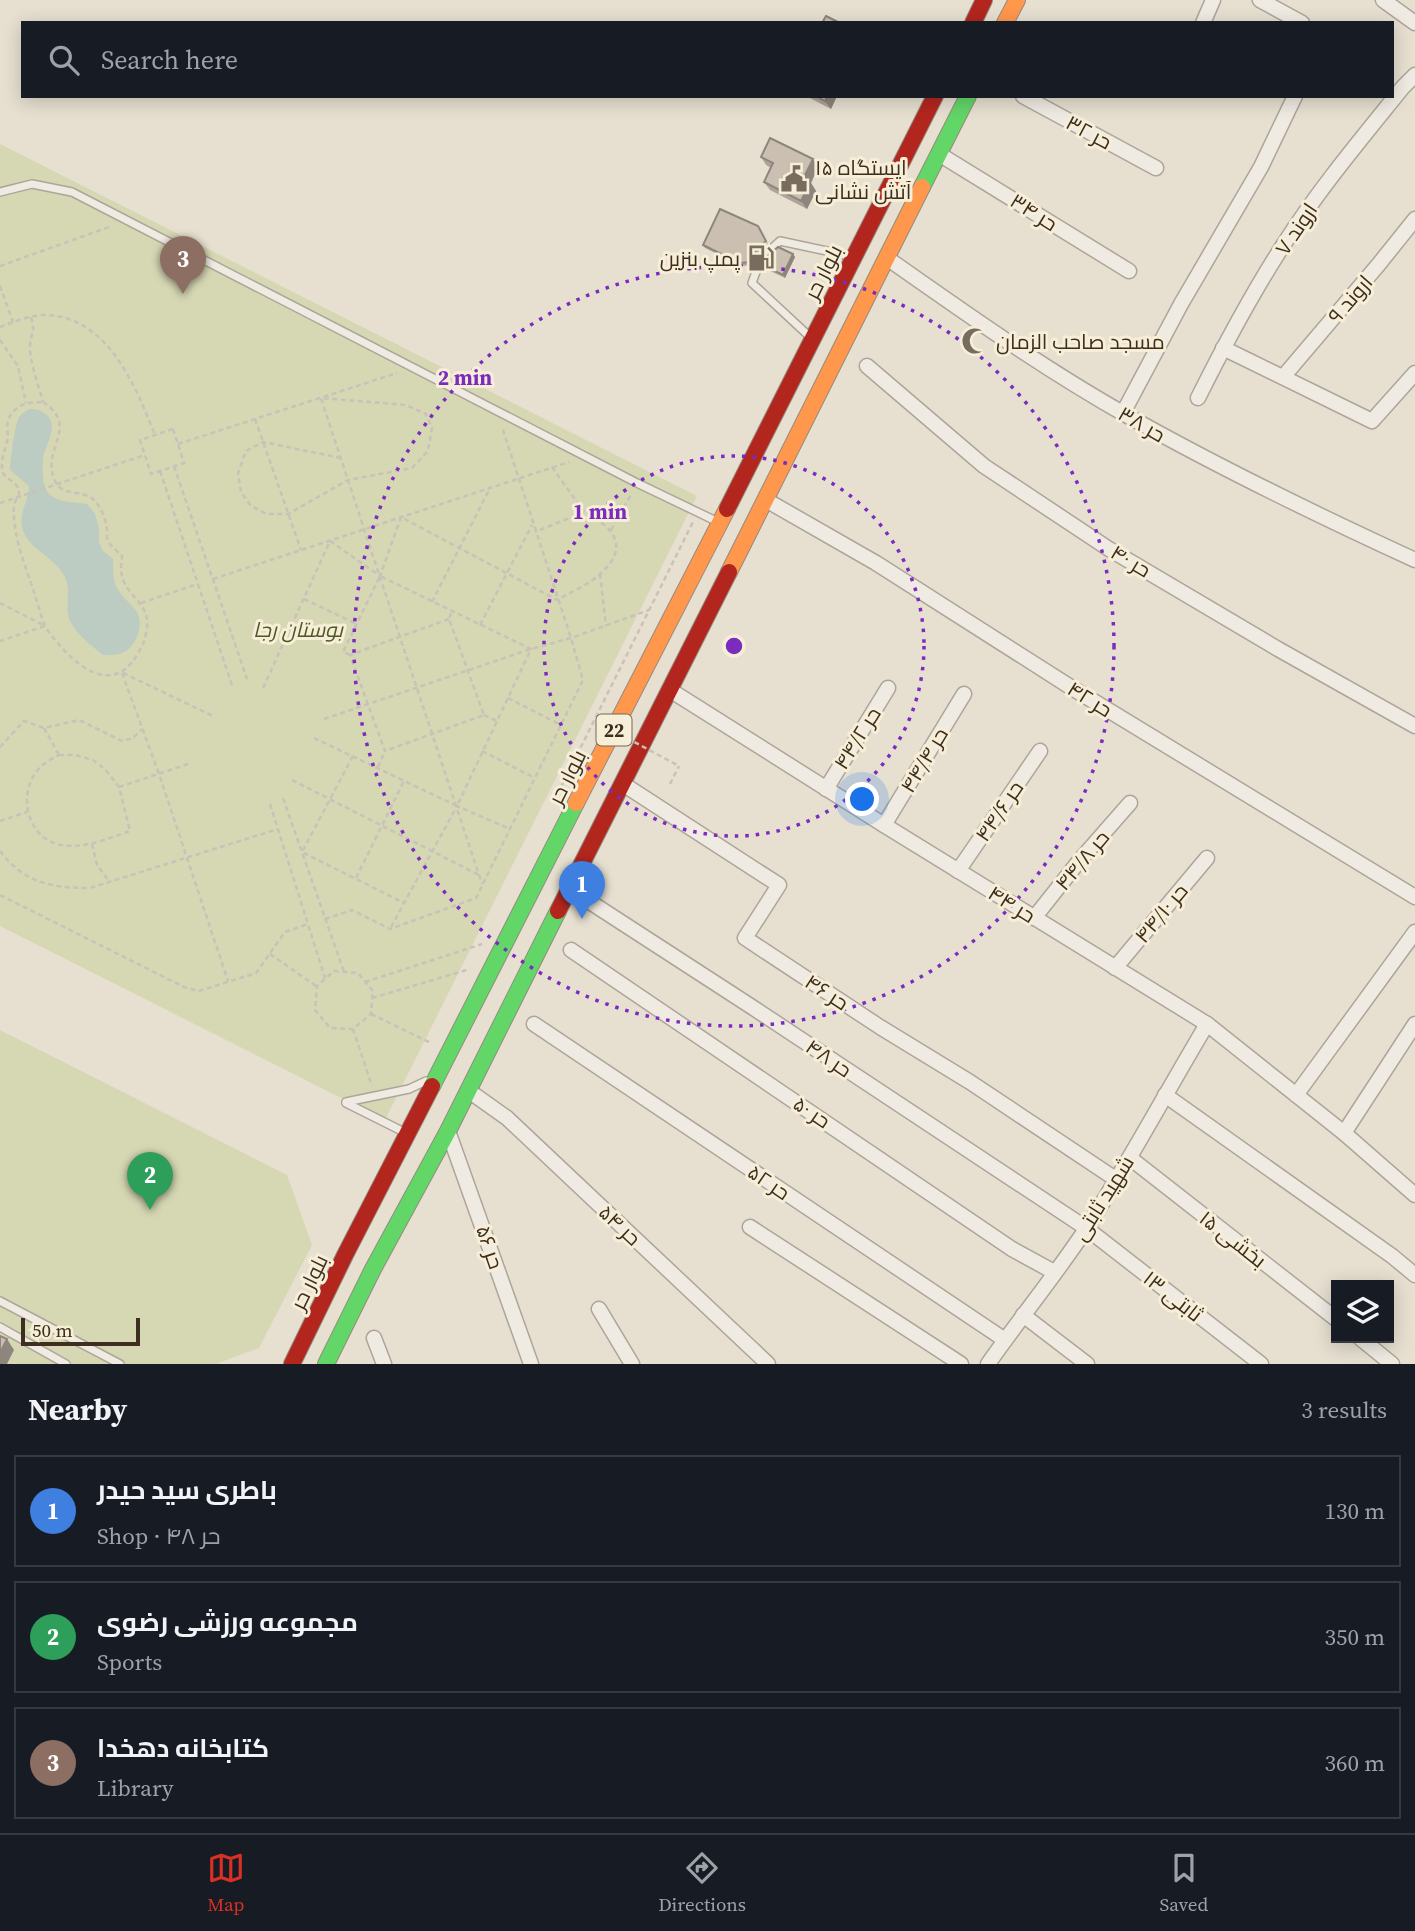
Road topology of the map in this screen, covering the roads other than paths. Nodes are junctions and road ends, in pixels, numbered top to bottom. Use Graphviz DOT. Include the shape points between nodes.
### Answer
graph roads {
  1 [pos="984,0"];
  2 [pos="1017,0"];
  3 [pos="1213,0"];
  4 [pos="1260,0"];
  5 [pos="1383,0"];
  6 [pos="973,21"];
  7 [pos="1006,21"];
  8 [pos="1204,21"];
  9 [pos="1298,21"];
  10 [pos="1415,23"];
  11 [pos="1415,75"];
  12 [pos="1398,83"];
  13 [pos="934,98"];
  14 [pos="967,98"];
  15 [pos="1027,98"];
  16 [pos="1294,98"];
  17 [pos="1387,98"];
  18 [pos="939,154"];
  19 [pos="1156,168"];
  20 [pos="0,192"];
  21 [pos="1415,219"];
  22 [pos="854,257"];
  23 [pos="887,258"];
  24 [pos="1129,271"];
  25 [pos="813,339"];
  26 [pos="1223,348"];
  27 [pos="867,366"];
  28 [pos="1415,373"];
  29 [pos="1283,377"];
  30 [pos="1198,398"];
  31 [pos="1123,413"];
  32 [pos="766,500"];
  33 [pos="720,523"];
  34 [pos="1415,560"];
  35 [pos="888,688"];
  36 [pos="670,690"];
  37 [pos="964,694"];
  38 [pos="1415,726"];
  39 [pos="1040,751"];
  40 [pos="623,784"];
  41 [pos="825,789"];
  42 [pos="1130,803"];
  43 [pos="884,825"];
  44 [pos="1207,858"];
  45 [pos="958,871"];
  46 [pos="570,889"];
  47 [pos="1415,897"];
  48 [pos="1034,918"];
  49 [pos="1415,932"];
  50 [pos="571,950"];
  51 [pos="1115,968"];
  52 [pos="534,1024"];
  53 [pos="1206,1024"];
  54 [pos="1415,1024"];
  55 [pos="437,1076"];
  56 [pos="468,1091"];
  57 [pos="1165,1095"];
  58 [pos="1296,1095"];
  59 [pos="449,1131"];
  60 [pos="1344,1133"];
  61 [pos="407,1134"];
  62 [pos="1130,1158"];
  63 [pos="1116,1180"];
  64 [pos="1415,1195"];
  65 [pos="750,1227"];
  66 [pos="1086,1228"];
  67 [pos="345,1255"];
  68 [pos="373,1269"];
  69 [pos="1054,1272"];
  70 [pos="1415,1275"];
  71 [pos="0,1301"];
  72 [pos="599,1309"];
  73 [pos="1023,1315"];
  74 [pos="1331,1315"];
  75 [pos="0,1328"];
  76 [pos="373,1338"];
  77 [pos="1005,1340"];
  78 [pos="1366,1343"];
  79 [pos="66,1364"];
  80 [pos="120,1364"];
  81 [pos="291,1364"];
  82 [pos="326,1364"];
  83 [pos="384,1364"];
  84 [pos="531,1364"];
  85 [pos="632,1364"];
  86 [pos="768,1364"];
  87 [pos="961,1364"];
  88 [pos="988,1364"];
  89 [pos="1087,1364"];
  90 [pos="1261,1364"];
  91 [pos="1392,1364"];
  1 -- 6 [label="main road"];
  2 -- 7 [label="main road"];
  3 -- 8 [label="street"];
  4 -- 9 [label="street"];
  5 -- 10 [label="street"];
  11 -- 12 [label="street, اروند ۷"];
  13 -- 22 [label="main road, بلوار حر / 22"];
  14 -- 18 [label="main road, 22"];
  15 -- 19 [label="street, حر ۳۲"];
  16 -- 31 [label="street" via="1261,167"];
  17 -- 26 [label="street, اروند ۷" via="1284,244"];
  18 -- 23 [label="main road, 22"];
  18 -- 24 [label="street, حر ۳۴"];
  20 -- 33 [label="lane" via="32,184 72,192"];
  21 -- 29 [label="street, اروند ۹"];
  22 -- 25 [label="main road, بلوار حر / 22"];
  22 -- 25 [label="lane" via="780,241 761,258 752,283"];
  23 -- 31 [label="street, حر ۳۸" via="990,331"];
  23 -- 32 [label="main road, 22"];
  25 -- 33 [label="main road, بلوار حر / 22"];
  26 -- 29 [label="street"];
  26 -- 30 [label="street, اروند ۷"];
  27 -- 38 [label="street, حر ۴۰" via="984,466 1110,549"];
  28 -- 29 [label="street" via="1372,421"];
  31 -- 34 [label="street, حر ۳۸"];
  32 -- 36 [label="main road, 22"];
  32 -- 47 [label="street, حر ۴۲" via="876,563"];
  33 -- 55 [label="main road, بلوار حر / 22"];
  35 -- 41 [label="street, حر ۴۴/۲"];
  36 -- 40 [label="main road, 22"];
  36 -- 41 [label="street, حر ۴۴"];
  37 -- 43 [label="street, حر ۴۴/۴"];
  39 -- 45 [label="street, حر ۴۴/۶"];
  40 -- 46 [label="main road, 22"];
  40 -- 63 [label="street, حر ۴۶" via="779,885 745,938"];
  41 -- 43 [label="street, حر ۴۴"];
  42 -- 48 [label="street, حر ۴۴/۸"];
  43 -- 45 [label="street, حر ۴۴"];
  44 -- 51 [label="street, حر ۴۴/۱۰"];
  45 -- 48 [label="street, حر ۴۴"];
  46 -- 56 [label="main road, 22"];
  46 -- 66 [label="street, حر ۴۸"];
  48 -- 51 [label="street, حر ۴۴"];
  49 -- 58 [label="street"];
  50 -- 69 [label="street, حر ۵۰" via="1012,1249"];
  51 -- 53 [label="street, حر ۴۴"];
  52 -- 77 [label="street, حر ۵۲"];
  53 -- 57 [label="street, شهید ثابتی"];
  53 -- 58 [label="street, حر ۴۴"];
  54 -- 60 [label="street"];
  55 -- 61 [label="main road, بلوار حر / 22"];
  55 -- 61 [label="lane" via="409,1089 346,1102"];
  56 -- 59 [label="main road, 22"];
  56 -- 86 [label="street, حر ۵۴" via="507,1118"];
  57 -- 62 [label="street, شهید ثابتی"];
  57 -- 70 [label="street"];
  58 -- 60 [label="street, حر ۴۴"];
  59 -- 68 [label="main road, 22"];
  59 -- 84 [label="street, حر ۵۶"];
  60 -- 64 [label="street, حر ۴۴"];
  61 -- 67 [label="main road, بلوار حر / 22"];
  62 -- 63 [label="street, شهید ثابتی"];
  62 -- 74 [label="street, بخشی ۱۵"];
  63 -- 66 [label="street, شهید ثابتی"];
  65 -- 87 [label="street"];
  66 -- 69 [label="street, شهید ثابتی"];
  66 -- 90 [label="street, ثابتی ۱۳"];
  67 -- 68 [label="main road"];
  67 -- 81 [label="main road, بلوار حر / 22"];
  68 -- 82 [label="main road, 22"];
  69 -- 73 [label="street, شهید ثابتی"];
  71 -- 80 [label="lane"];
  72 -- 85 [label="street"];
  73 -- 77 [label="street, شهید ثابتی"];
  73 -- 89 [label="street"];
  75 -- 79 [label="lane"];
  76 -- 83 [label="street"];
  77 -- 88 [label="street, شهید ثابتی"];
  78 -- 91 [label="street"];
}
